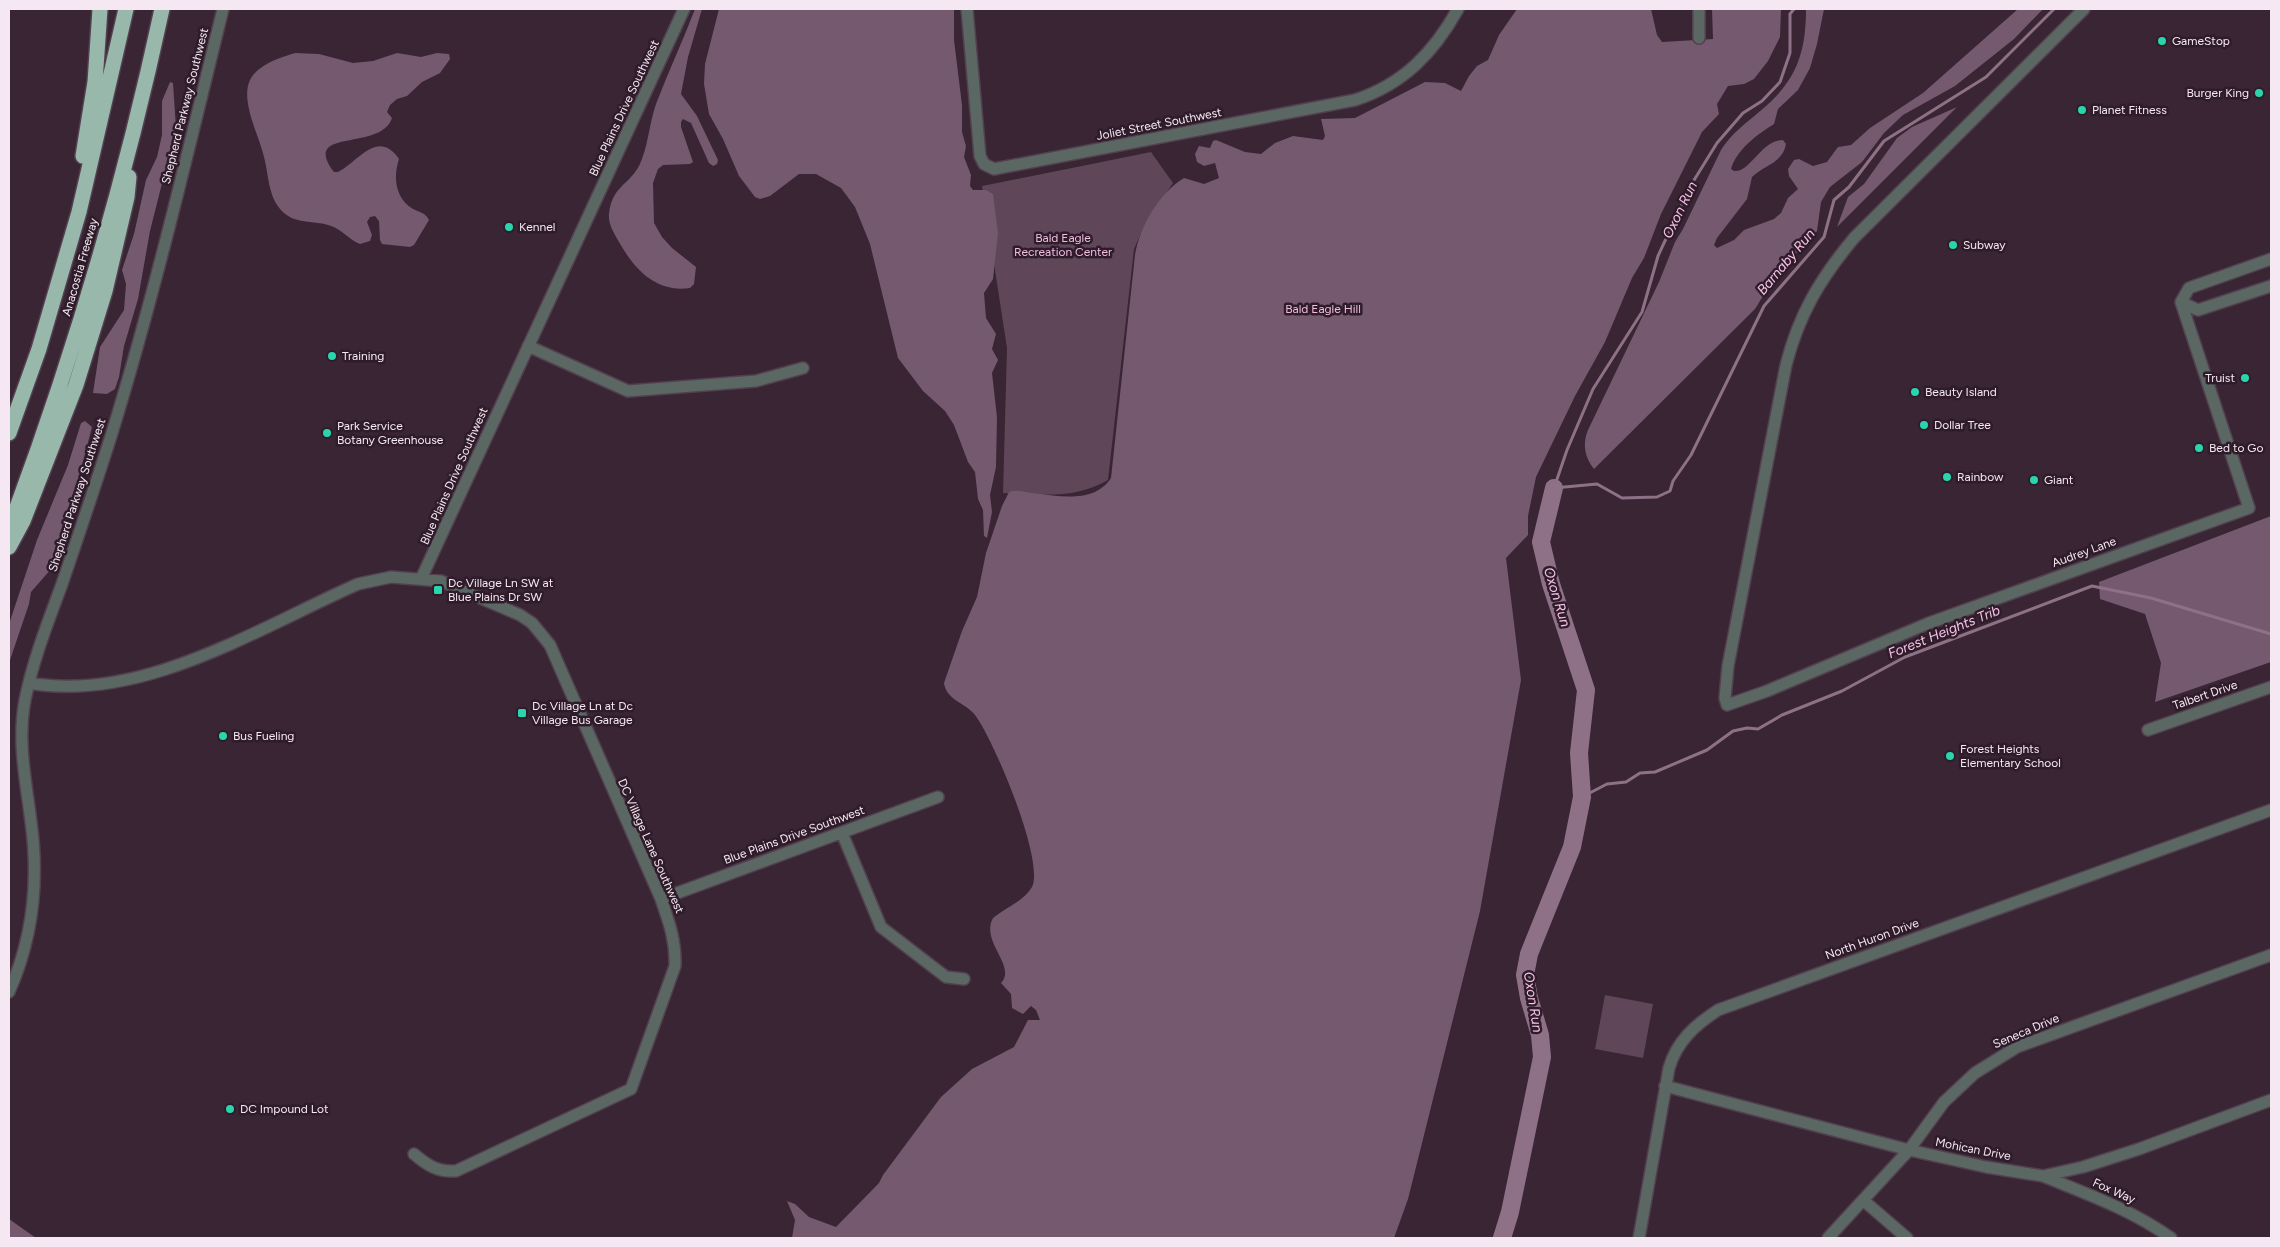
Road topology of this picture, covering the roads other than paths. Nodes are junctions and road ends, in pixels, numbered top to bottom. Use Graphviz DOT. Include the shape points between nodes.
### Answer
graph roads {
  1 [pos="100,9"];
  2 [pos="126,9"];
  3 [pos="162,9"];
  4 [pos="223,9"];
  5 [pos="684,9"];
  6 [pos="967,9"];
  7 [pos="1458,9"];
  8 [pos="1699,9"];
  9 [pos="2084,9"];
  10 [pos="1699,38"];
  11 [pos="132,136"];
  12 [pos="2271,259"];
  13 [pos="2271,286"];
  14 [pos="2181,302"];
  15 [pos="528,346"];
  16 [pos="803,368"];
  17 [pos="11,427"];
  18 [pos="9,529"];
  19 [pos="9,547"];
  20 [pos="421,579"];
  21 [pos="29,683"];
  22 [pos="2271,687"];
  23 [pos="2148,730"];
  24 [pos="938,798"];
  25 [pos="2271,810"];
  26 [pos="842,832"];
  27 [pos="661,899"];
  28 [pos="2271,955"];
  29 [pos="964,979"];
  30 [pos="9,992"];
  31 [pos="1665,1086"];
  32 [pos="2271,1100"];
  33 [pos="1909,1150"];
  34 [pos="414,1154"];
  35 [pos="2043,1176"];
  36 [pos="1863,1200"];
  37 [pos="1639,1238"];
  38 [pos="1828,1238"];
  39 [pos="1907,1238"];
  40 [pos="2171,1238"];
  1 -- 17 [label="highway" via="96,75 84,153"];
  2 -- 17 [label="highway, Anacostia Freeway" via="79,212"];
  3 -- 11 [label="highway, Anacostia Freeway"];
  4 -- 21 [label="street, Shepherd Parkway Southwest" via="167,240 134,359 90,503"];
  5 -- 15 [label="street, Blue Plains Drive Southwest"];
  6 -- 7 [label="street, Joliet Street Southwest" via="980,156 984,164 994,168 1371,95 1400,79 1423,60"];
  8 -- 10 [label="street"];
  9 -- 14 [label="street, Audrey Lane" via="1854,238 1834,262 1807,305 1794,333 1786,365 1728,666 1725,698 1728,705 1768,692 1929,623 2248,508"];
  11 -- 18 [label="highway, Anacostia Freeway" via="78,330"];
  11 -- 19 [label="highway" via="127,197 102,301 70,401 23,521"];
  12 -- 14 [label="street" via="2189,288"];
  13 -- 14 [label="street" via="2198,310"];
  15 -- 16 [label="street" via="628,391 756,381"];
  15 -- 20 [label="street, Blue Plains Drive Southwest"];
  20 -- 21 [label="street" via="391,577 362,583 198,657 140,677 111,683 49,686"];
  20 -- 27 [label="street, DC Village Lane Southwest" via="441,581 520,615 541,633 557,661"];
  21 -- 30 [label="street, Shepherd Parkway Southwest" via="21,748 32,831 34,892 26,942"];
  22 -- 23 [label="street, Talbert Drive"];
  24 -- 26 [label="street, Blue Plains Drive Southwest"];
  25 -- 31 [label="street, North Huron Drive" via="1718,1010 1698,1023 1683,1039 1673,1054"];
  26 -- 27 [label="street, Blue Plains Drive Southwest"];
  26 -- 29 [label="street" via="881,927 946,977"];
  27 -- 34 [label="street, DC Village Lane Southwest" via="672,928 675,966 632,1089 456,1171 441,1172"];
  28 -- 33 [label="street, Seneca Drive" via="2017,1047 1994,1059 1975,1072 1944,1102"];
  31 -- 33 [label="street, Mohican Drive"];
  31 -- 37 [label="street, North Huron Drive"];
  32 -- 35 [label="street, Mohican Drive" via="2139,1149"];
  33 -- 35 [label="street, Mohican Drive"];
  33 -- 36 [label="street, Seneca Drive"];
  35 -- 40 [label="street, Fox Way" via="2117,1206 2149,1222"];
  36 -- 38 [label="street, Seneca Drive"];
  36 -- 39 [label="street"];
}
